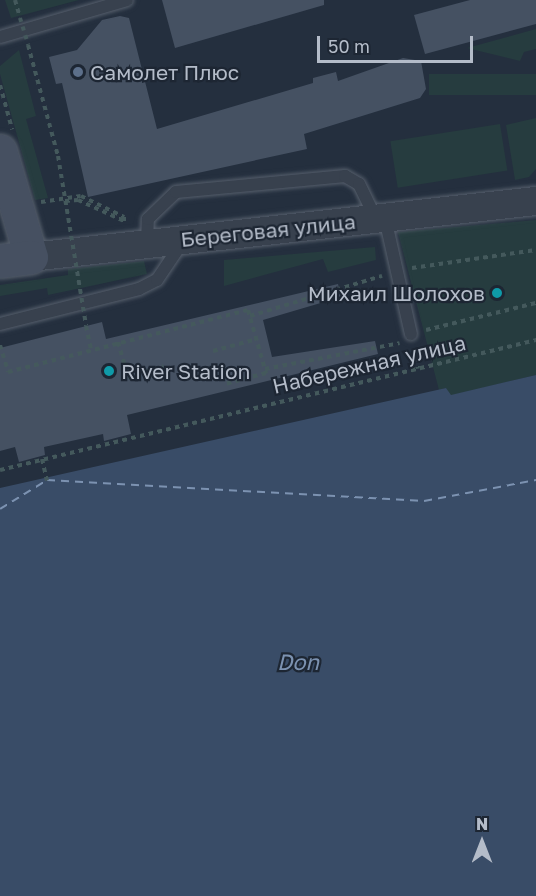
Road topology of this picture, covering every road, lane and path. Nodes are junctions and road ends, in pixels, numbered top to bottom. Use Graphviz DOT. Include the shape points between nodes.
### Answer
graph roads {
  1 [pos="15,0"];
  2 [pos="127,0"];
  3 [pos="0,37"];
  4 [pos="0,85"];
  5 [pos="7,145"];
  6 [pos="65,201"];
  7 [pos="536,201"];
  8 [pos="35,202"];
  9 [pos="380,218"];
  10 [pos="184,239"];
  11 [pos="147,243"];
  12 [pos="536,249"];
  13 [pos="15,259"];
  14 [pos="397,270"];
  15 [pos="369,281"];
  16 [pos="536,303"];
  17 [pos="250,316"];
  18 [pos="0,324"];
  19 [pos="411,334"];
  20 [pos="257,339"];
  21 [pos="536,340"];
  22 [pos="118,342"];
  23 [pos="401,343"];
  24 [pos="0,346"];
  25 [pos="91,349"];
  26 [pos="213,351"];
  27 [pos="163,366"];
  28 [pos="265,369"];
  29 [pos="225,384"];
  30 [pos="42,459"];
  31 [pos="0,470"];
  32 [pos="47,480"];
  1 -- 6 [label="path, bridge" via="58,156"];
  2 -- 3 [label="lane"];
  4 -- 5 [label="path"];
  5 -- 13 [label="main road"];
  6 -- 8 [label="path" via="78,200 124,221 124,217 81,196"];
  6 -- 25 [label="path, bridge"];
  7 -- 9 [label="street, Береговая улица"];
  9 -- 10 [label="street, Береговая улица"];
  9 -- 11 [label="lane" via="359,184 345,176 176,192 148,219"];
  9 -- 14 [label="lane"];
  10 -- 11 [label="street, Береговая улица"];
  10 -- 18 [label="lane" via="157,280 139,289"];
  11 -- 13 [label="street, Береговая улица"];
  12 -- 14 [label="path"];
  14 -- 19 [label="lane"];
  15 -- 17 [label="path"];
  16 -- 19 [label="path"];
  17 -- 20 [label="path"];
  17 -- 22 [label="path" via="248,310 199,319"];
  20 -- 26 [label="path"];
  20 -- 28 [label="path"];
  21 -- 30 [label="path, Набережная улица"];
  22 -- 25 [label="path"];
  22 -- 27 [label="path" via="128,377"];
  23 -- 28 [label="path"];
  24 -- 25 [label="path" via="8,372"];
  28 -- 29 [label="path" via="266,373"];
  30 -- 31 [label="path, Набережная улица"];
  30 -- 32 [label="path"];
}
